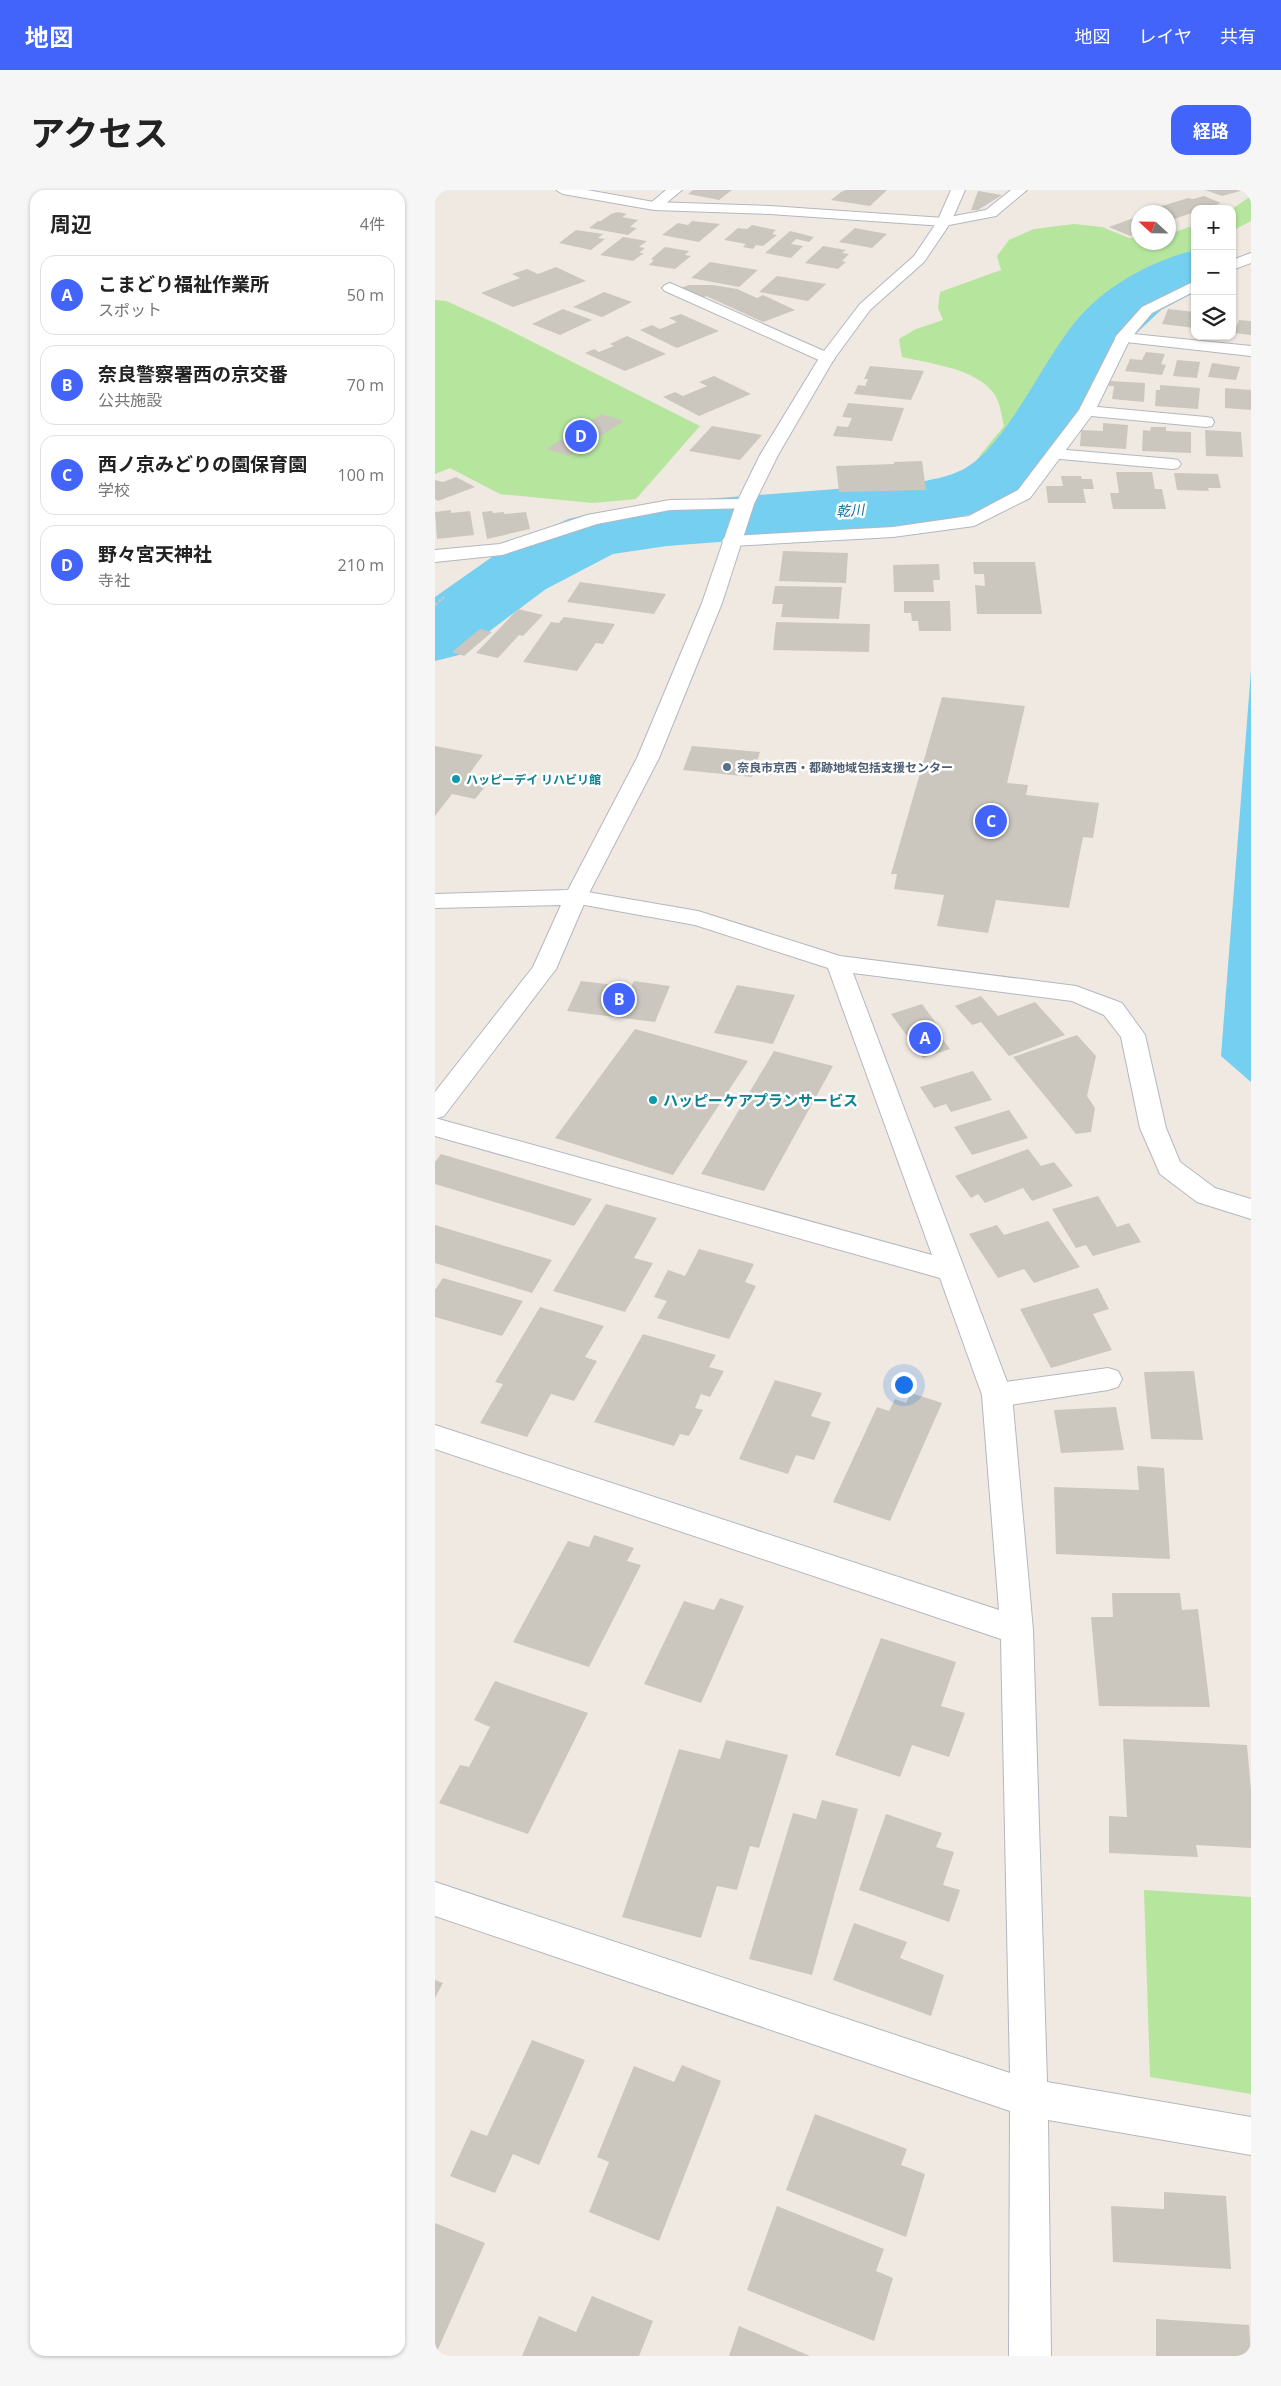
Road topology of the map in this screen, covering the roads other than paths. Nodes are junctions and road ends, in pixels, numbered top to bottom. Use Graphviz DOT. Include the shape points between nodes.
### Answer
graph roads {
  1 [pos="563,190"];
  2 [pos="675,190"];
  3 [pos="958,190"];
  4 [pos="1020,190"];
  5 [pos="655,206"];
  6 [pos="944,222"];
  7 [pos="1251,257"];
  8 [pos="1236,264"];
  9 [pos="1191,287"];
  10 [pos="670,288"];
  11 [pos="1123,338"];
  12 [pos="1251,351"];
  13 [pos="827,358"];
  14 [pos="1087,411"];
  15 [pos="1206,422"];
  16 [pos="1055,454"];
  17 [pos="1171,464"];
  18 [pos="745,504"];
  19 [pos="731,541"];
  20 [pos="435,556"];
  21 [pos="576,897"];
  22 [pos="435,900"];
  23 [pos="838,963"];
  24 [pos="435,1110"];
  25 [pos="435,1127"];
  26 [pos="1251,1209"];
  27 [pos="953,1271"];
  28 [pos="1108,1379"];
  29 [pos="997,1395"];
  30 [pos="435,1437"];
  31 [pos="1017,1630"];
  32 [pos="435,1899"];
  33 [pos="1029,2098"];
  34 [pos="1251,2136"];
  35 [pos="1030,2356"];
  1 -- 5 [label="street"];
  2 -- 5 [label="street"];
  3 -- 6 [label="street"];
  4 -- 6 [label="street" via="991,214"];
  5 -- 6 [label="street"];
  6 -- 13 [label="street" via="919,259 865,307"];
  7 -- 8 [label="street"];
  9 -- 11 [label="street" via="1147,310"];
  10 -- 13 [label="street"];
  11 -- 12 [label="street"];
  11 -- 14 [label="street"];
  13 -- 18 [label="street" via="769,455"];
  14 -- 15 [label="street"];
  14 -- 16 [label="street"];
  16 -- 17 [label="street"];
  16 -- 19 [label="street" via="1025,494 974,521 893,532"];
  18 -- 19 [label="street"];
  18 -- 20 [label="street" via="670,506 593,519 503,549"];
  19 -- 21 [label="street" via="712,602 648,758"];
  21 -- 22 [label="street"];
  21 -- 23 [label="street" via="698,918"];
  21 -- 24 [label="street" via="545,969"];
  23 -- 26 [label="street" via="1076,994 1113,1009 1133,1035 1153,1128 1169,1167 1206,1195"];
  23 -- 27 [label="street"];
  25 -- 27 [label="street"];
  27 -- 29 [label="street"];
  28 -- 29 [label="street"];
  29 -- 31 [label="street"];
  30 -- 31 [label="street"];
  31 -- 33 [label="street"];
  32 -- 33 [label="street"];
  33 -- 34 [label="street"];
  33 -- 35 [label="street"];
}
